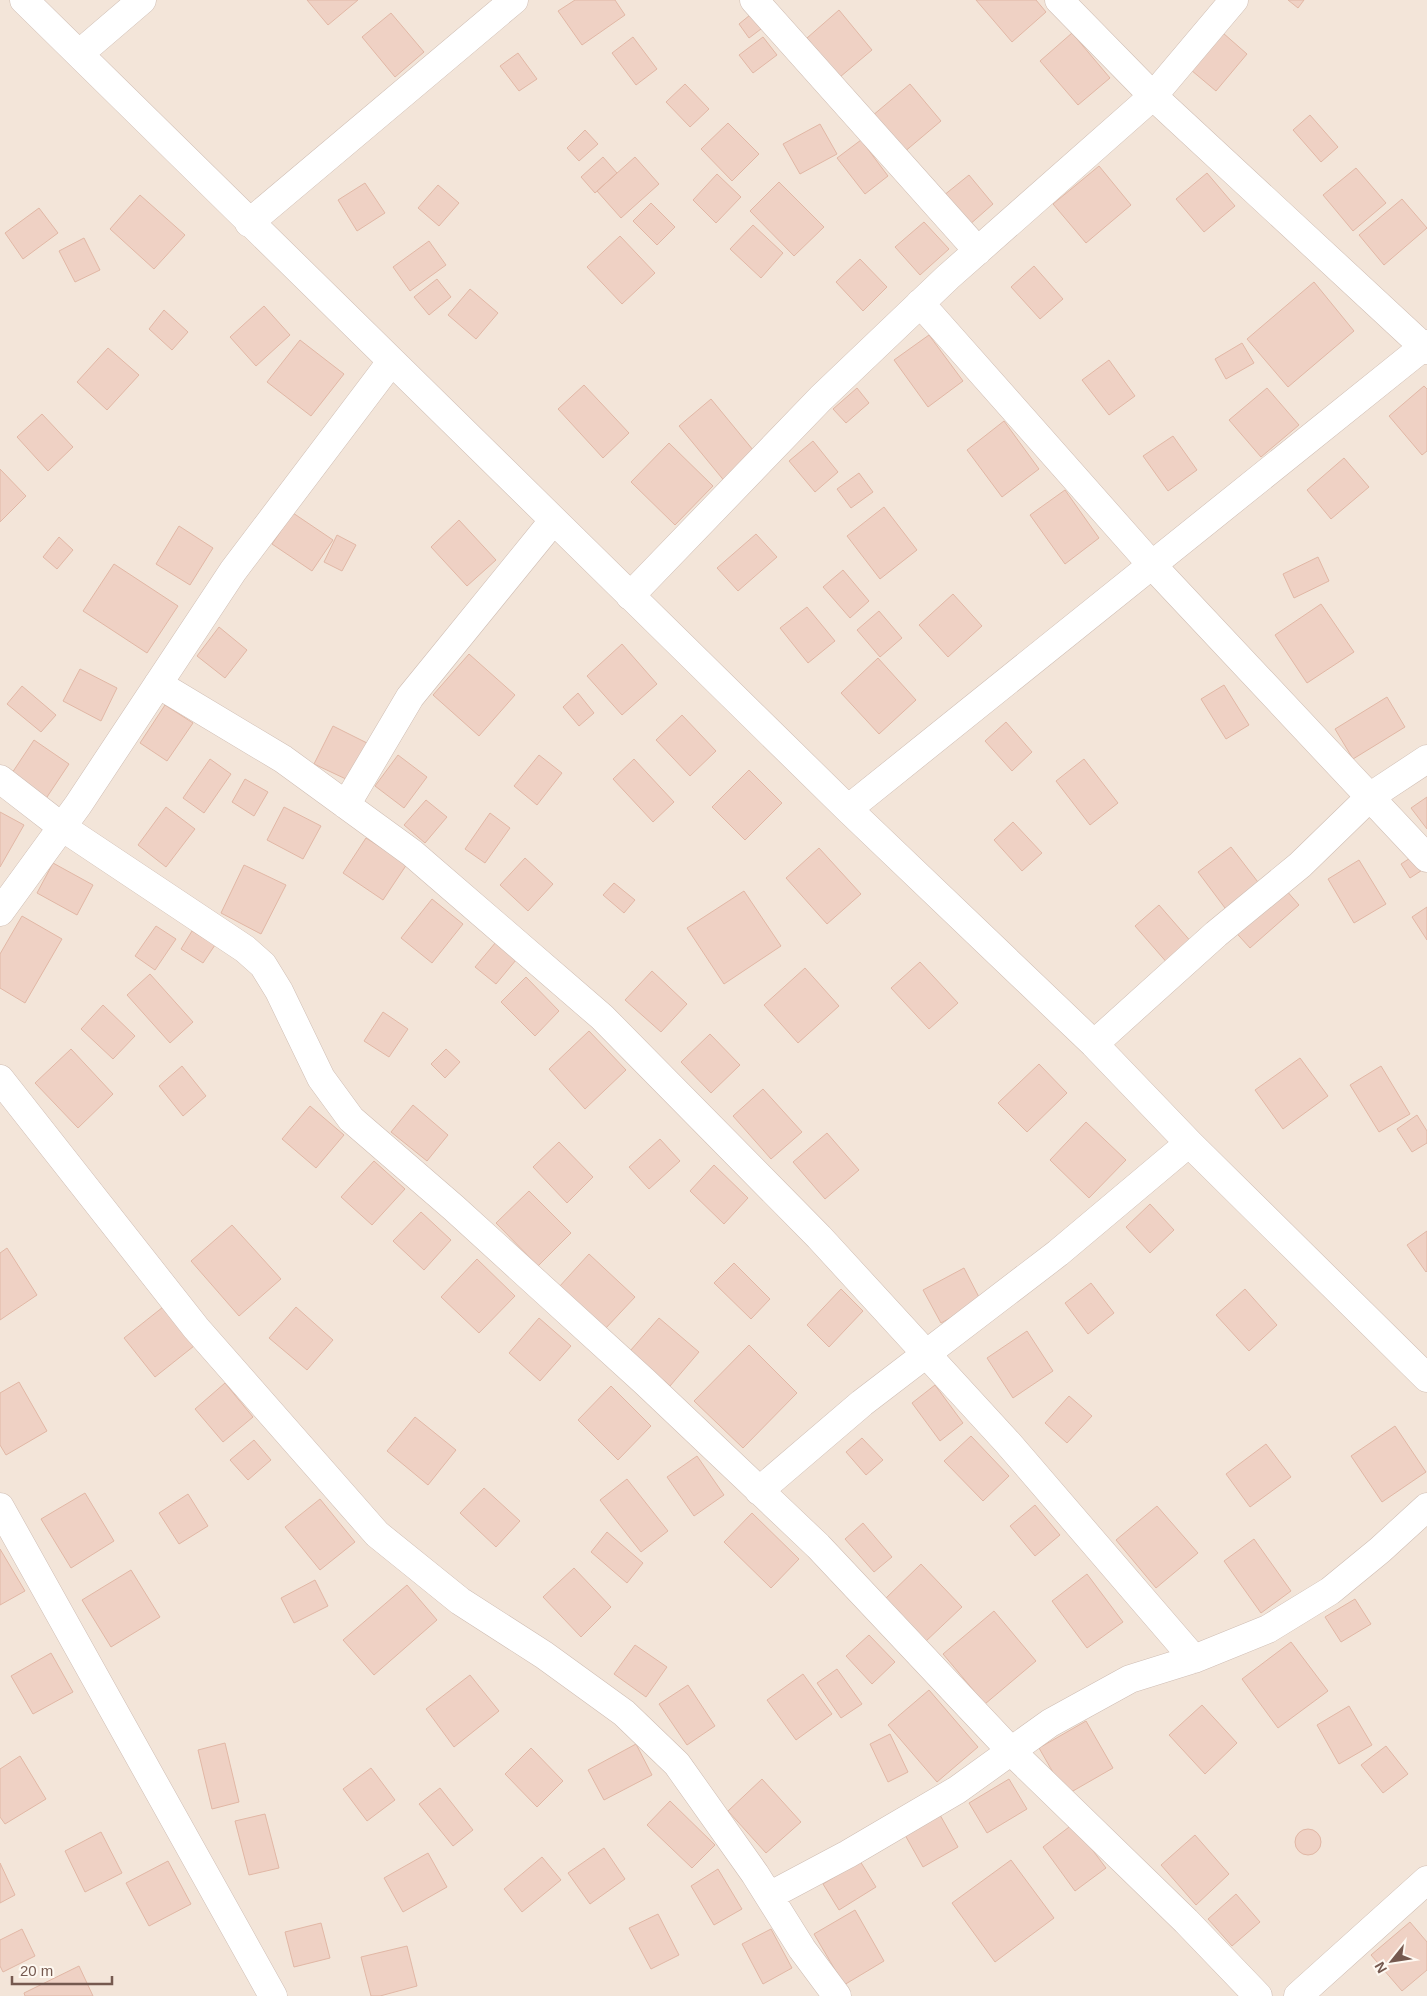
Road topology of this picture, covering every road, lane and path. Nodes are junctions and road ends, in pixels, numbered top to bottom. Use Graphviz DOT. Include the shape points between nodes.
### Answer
graph roads {
  1 [pos="24,0"];
  2 [pos="142,0"];
  3 [pos="514,0"];
  4 [pos="754,0"];
  5 [pos="1059,0"];
  6 [pos="1234,0"];
  7 [pos="79,54"];
  8 [pos="1154,96"];
  9 [pos="249,223"];
  10 [pos="978,251"];
  11 [pos="920,303"];
  12 [pos="1426,347"];
  13 [pos="391,362"];
  14 [pos="553,521"];
  15 [pos="1151,564"];
  16 [pos="630,596"];
  17 [pos="158,684"];
  18 [pos="1427,759"];
  19 [pos="0,779"];
  20 [pos="1371,796"];
  21 [pos="346,805"];
  22 [pos="848,809"];
  23 [pos="62,826"];
  24 [pos="1427,858"];
  25 [pos="0,912"];
  26 [pos="1094,1044"];
  27 [pos="0,1079"];
  28 [pos="1189,1143"];
  29 [pos="926,1354"];
  30 [pos="1427,1378"];
  31 [pos="759,1491"];
  32 [pos="1427,1507"];
  33 [pos="0,1508"];
  34 [pos="1194,1659"];
  35 [pos="1011,1751"];
  36 [pos="1427,1880"];
  37 [pos="769,1896"];
  38 [pos="273,1996"];
  39 [pos="837,1996"];
  40 [pos="1258,1996"];
  41 [pos="1298,1996"];
  1 -- 7 [label="street"];
  2 -- 7 [label="street"];
  3 -- 9 [label="street"];
  4 -- 10 [label="street"];
  5 -- 8 [label="street"];
  6 -- 8 [label="street"];
  7 -- 9 [label="street"];
  8 -- 10 [label="street"];
  8 -- 12 [label="street"];
  9 -- 13 [label="street"];
  10 -- 11 [label="street"];
  11 -- 15 [label="street"];
  11 -- 16 [label="street" via="821,398"];
  12 -- 15 [label="street"];
  13 -- 14 [label="street"];
  13 -- 17 [label="street" via="233,571"];
  14 -- 16 [label="street"];
  14 -- 21 [label="street" via="410,697"];
  15 -- 20 [label="street"];
  15 -- 22 [label="street"];
  16 -- 22 [label="street"];
  17 -- 21 [label="street" via="283,759"];
  17 -- 23 [label="street"];
  18 -- 20 [label="street"];
  19 -- 23 [label="street"];
  20 -- 24 [label="street"];
  20 -- 26 [label="street" via="1300,865 1216,934"];
  21 -- 29 [label="street" via="412,853 602,1017 819,1237"];
  22 -- 26 [label="street"];
  23 -- 25 [label="street"];
  23 -- 31 [label="street" via="264,965 321,1078 351,1119 476,1228"];
  26 -- 28 [label="street"];
  27 -- 37 [label="street" via="196,1328 377,1534 460,1601 544,1655 624,1713 677,1764"];
  28 -- 29 [label="street" via="1058,1253"];
  28 -- 30 [label="street"];
  29 -- 31 [label="street" via="862,1403"];
  29 -- 34 [label="street" via="1008,1443"];
  31 -- 35 [label="street" via="818,1546"];
  32 -- 34 [label="street" via="1330,1591 1268,1629"];
  33 -- 38 [label="street"];
  34 -- 35 [label="street" via="1130,1679 1050,1723"];
  35 -- 37 [label="street" via="957,1790"];
  35 -- 40 [label="street" via="1186,1921"];
  36 -- 41 [label="street"];
  37 -- 39 [label="street" via="802,1950"];
}
